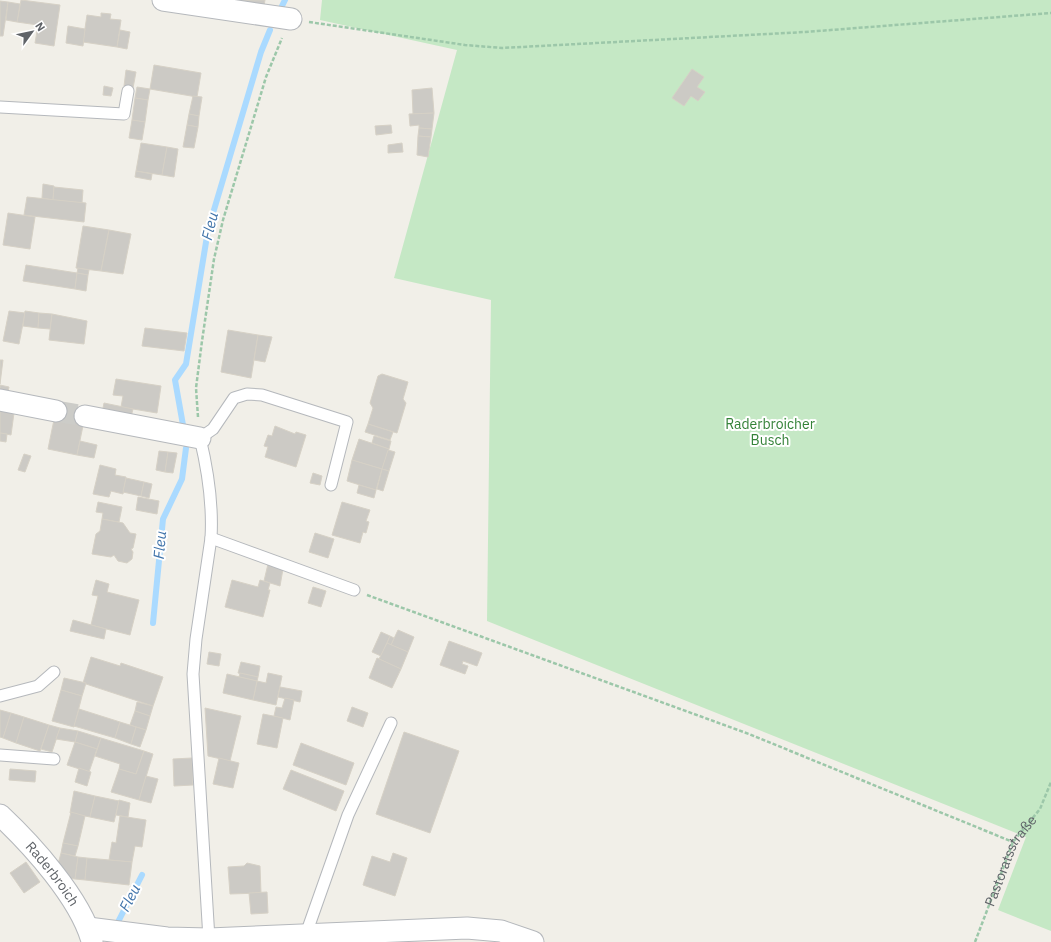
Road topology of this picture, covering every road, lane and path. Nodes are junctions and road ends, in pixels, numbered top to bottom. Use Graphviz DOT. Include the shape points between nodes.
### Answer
graph roads {
  1 [pos="163,0"];
  2 [pos="1051,13"];
  3 [pos="291,19"];
  4 [pos="128,91"];
  5 [pos="0,107"];
  6 [pos="0,400"];
  7 [pos="56,410"];
  8 [pos="85,416"];
  9 [pos="200,438"];
  10 [pos="331,486"];
  11 [pos="211,538"];
  12 [pos="354,590"];
  13 [pos="54,672"];
  14 [pos="0,696"];
  15 [pos="391,723"];
  16 [pos="0,755"];
  17 [pos="54,759"];
  18 [pos="1051,782"];
  19 [pos="0,815"];
  20 [pos="1013,842"];
  21 [pos="306,934"];
  22 [pos="90,935"];
  23 [pos="209,941"];
  24 [pos="533,942"];
  25 [pos="975,942"];
  1 -- 3 [label="street"];
  2 -- 3 [label="path" via="805,32 502,48 465,45"];
  3 -- 9 [label="path" via="266,77 214,259 196,396"];
  4 -- 5 [label="lane" via="124,114"];
  6 -- 7 [label="street"];
  8 -- 9 [label="street"];
  9 -- 10 [label="lane" via="213,429 234,398 246,394 262,395 347,422"];
  9 -- 11 [label="lane" via="212,506"];
  11 -- 12 [label="lane"];
  11 -- 23 [label="lane" via="193,669"];
  12 -- 20 [label="path" via="749,734"];
  13 -- 14 [label="lane" via="38,686"];
  15 -- 21 [label="lane" via="348,815"];
  16 -- 17 [label="lane"];
  18 -- 20 [label="path, Pastoratsstraße" via="1040,809"];
  19 -- 22 [label="street, Raderbroich" via="48,866"];
  20 -- 25 [label="path, Pastoratsstraße"];
  21 -- 23 [label="street"];
  21 -- 24 [label="street" via="467,928 501,931"];
  22 -- 23 [label="street"];
}
